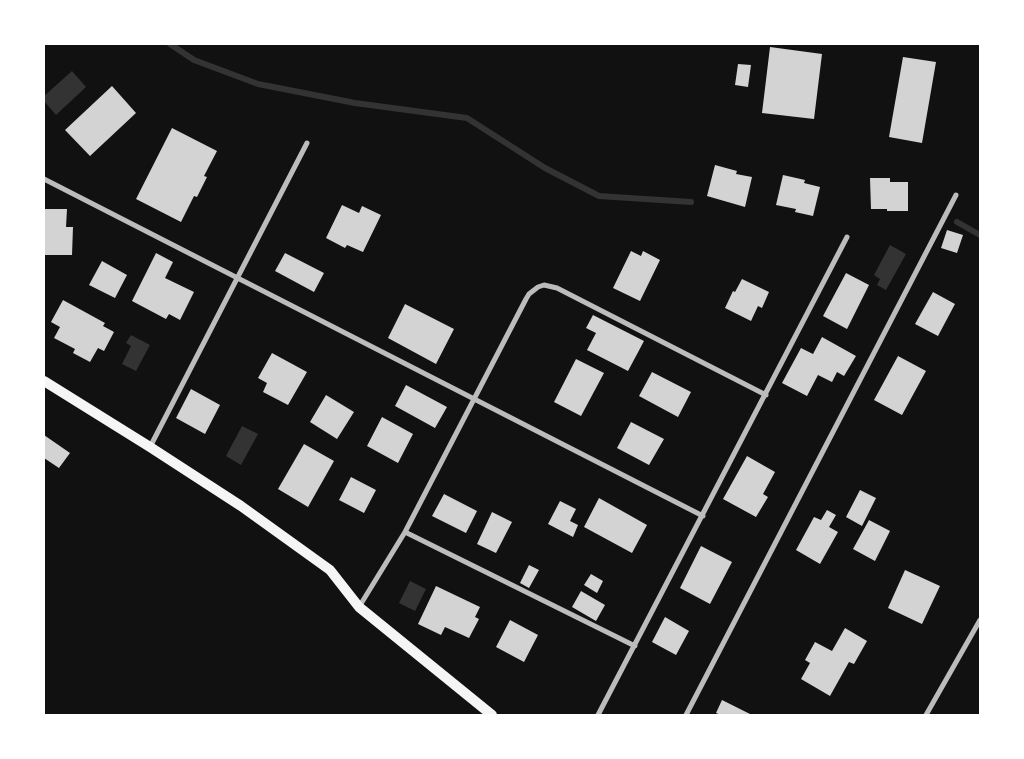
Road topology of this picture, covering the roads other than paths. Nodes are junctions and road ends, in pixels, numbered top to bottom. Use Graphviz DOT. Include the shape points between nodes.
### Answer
graph roads {
  1 [pos="307,143"];
  2 [pos="44,179"];
  3 [pos="956,195"];
  4 [pos="848,237"];
  5 [pos="237,278"];
  6 [pos="44,381"];
  7 [pos="766,395"];
  8 [pos="475,400"];
  9 [pos="150,447"];
  10 [pos="703,516"];
  11 [pos="405,532"];
  12 [pos="359,607"];
  13 [pos="980,620"];
  14 [pos="635,646"];
  15 [pos="492,715"];
  16 [pos="598,715"];
  17 [pos="686,715"];
  18 [pos="926,715"];
  1 -- 5 [label="street"];
  2 -- 5 [label="street"];
  3 -- 17 [label="street"];
  4 -- 7 [label="street"];
  5 -- 8 [label="street"];
  5 -- 9 [label="street"];
  6 -- 9 [label="main road"];
  7 -- 8 [label="street" via="557,288 544,286 534,289 526,299"];
  7 -- 10 [label="street"];
  8 -- 10 [label="street"];
  8 -- 11 [label="street"];
  9 -- 12 [label="main road" via="241,506 330,570"];
  10 -- 14 [label="street"];
  11 -- 12 [label="street"];
  11 -- 14 [label="street"];
  12 -- 15 [label="main road"];
  13 -- 18 [label="street"];
  14 -- 16 [label="street"];
}
